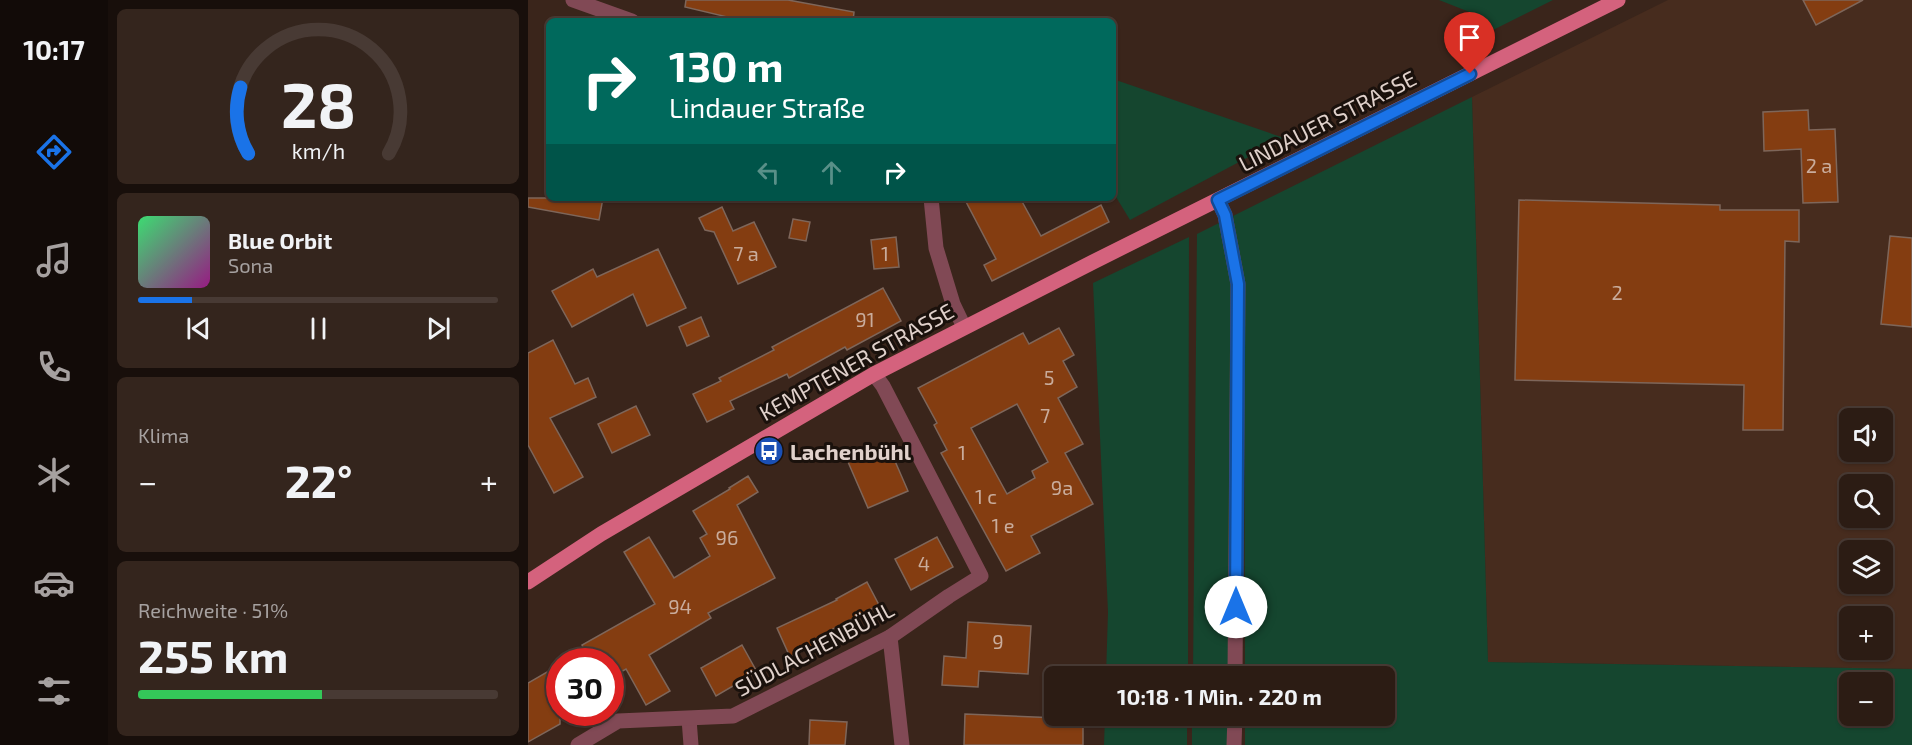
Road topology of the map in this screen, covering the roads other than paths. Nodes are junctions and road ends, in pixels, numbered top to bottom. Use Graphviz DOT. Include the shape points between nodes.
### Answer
graph roads {
  1 [pos="573,0"];
  2 [pos="1618,0"];
  3 [pos="624,18"];
  4 [pos="1218,200"];
  5 [pos="931,201"];
  6 [pos="964,327"];
  7 [pos="874,374"];
  8 [pos="528,582"];
  9 [pos="890,638"];
  10 [pos="1235,666"];
  11 [pos="688,719"];
  12 [pos="1235,726"];
  13 [pos="578,745"];
  14 [pos="691,745"];
  15 [pos="902,745"];
  16 [pos="1234,745"];
  1 -- 3 [label="street"];
  2 -- 4 [label="main road, LINDAUER STRASSE"];
  4 -- 6 [label="main road, KEMPTENER STRASSE"];
  4 -- 10 [label="street" via="1225,215 1238,284"];
  5 -- 6 [label="street" via="936,248"];
  6 -- 7 [label="main road, KEMPTENER STRASSE"];
  7 -- 8 [label="main road, KEMPTENER STRASSE" via="601,534"];
  7 -- 9 [label="street, SÜDLACHENBÜHL" via="981,576"];
  9 -- 11 [label="street, SÜDLACHENBÜHL" via="733,716"];
  9 -- 15 [label="street"];
  11 -- 13 [label="street, SÜDLACHENBÜHL" via="618,721"];
  11 -- 14 [label="street"];
  12 -- 16 [label="street"];
}
